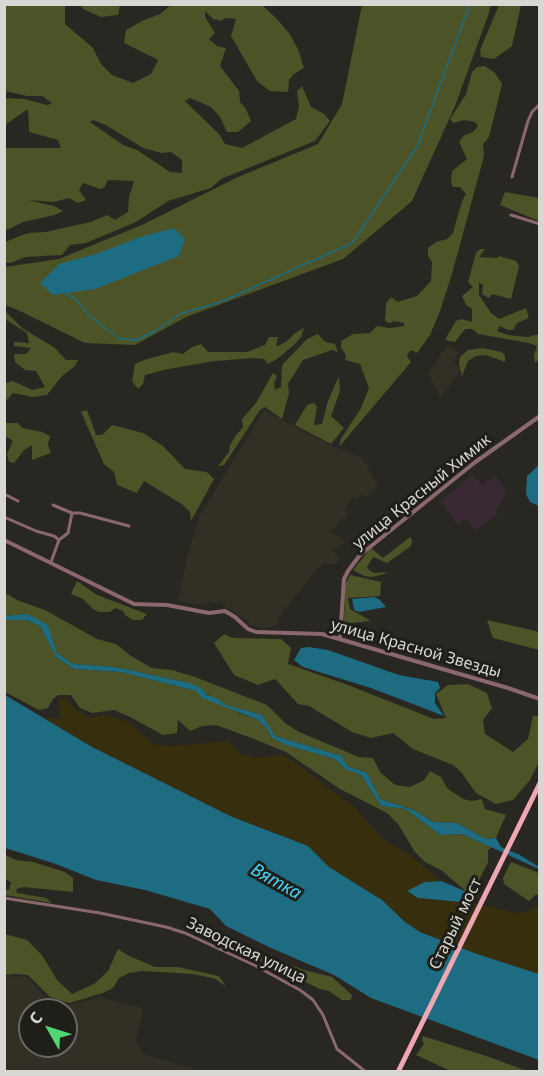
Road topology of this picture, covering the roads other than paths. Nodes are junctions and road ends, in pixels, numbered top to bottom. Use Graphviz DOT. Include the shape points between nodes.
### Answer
graph roads {
  1 [pos="540,104"];
  2 [pos="512,177"];
  3 [pos="511,214"];
  4 [pos="540,224"];
  5 [pos="540,416"];
  6 [pos="4,494"];
  7 [pos="18,501"];
  8 [pos="52,505"];
  9 [pos="72,513"];
  10 [pos="4,517"];
  11 [pos="129,526"];
  12 [pos="4,540"];
  13 [pos="59,540"];
  14 [pos="51,562"];
  15 [pos="340,639"];
  16 [pos="540,699"];
  17 [pos="540,783"];
  18 [pos="4,898"];
  19 [pos="365,1071"];
  20 [pos="398,1071"];
  1 -- 2 [label="street" via="528,121"];
  3 -- 4 [label="street"];
  5 -- 15 [label="street, улица Красный Химик" via="474,463 357,559 344,579"];
  6 -- 7 [label="street"];
  8 -- 9 [label="street"];
  9 -- 11 [label="street"];
  9 -- 13 [label="street" via="68,533"];
  10 -- 13 [label="street"];
  12 -- 14 [label="street, улица Красной Звезды"];
  13 -- 14 [label="street"];
  14 -- 15 [label="street, улица Красной Звезды" via="134,604 209,613 223,611 256,632 322,634"];
  15 -- 16 [label="street, улица Красной Звезды"];
  17 -- 20 [label="main road, Старый мост"];
  18 -- 19 [label="street, Заводская улица" via="166,927 254,965 313,1000 334,1046"];
}
